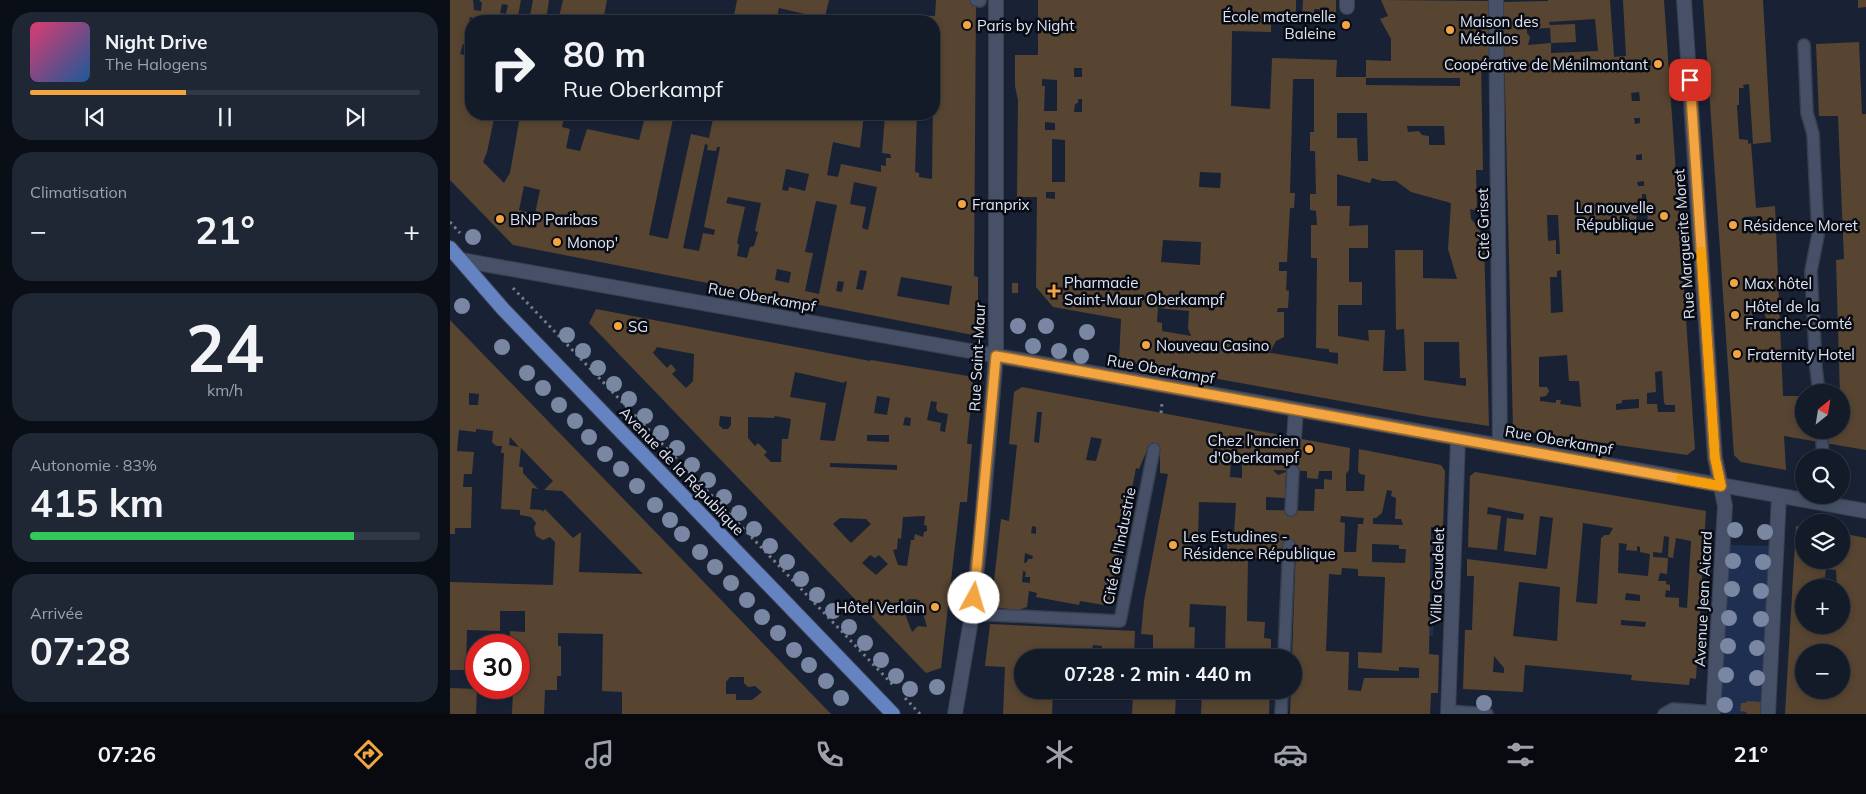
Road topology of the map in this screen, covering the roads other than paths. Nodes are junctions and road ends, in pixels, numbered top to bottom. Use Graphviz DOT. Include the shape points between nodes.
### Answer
graph roads {
  1 [pos="976,0"];
  2 [pos="980,0"];
  3 [pos="996,0"];
  4 [pos="1684,0"];
  5 [pos="1496,1"];
  6 [pos="1804,45"];
  7 [pos="450,248"];
  8 [pos="456,259"];
  9 [pos="996,356"];
  10 [pos="1818,384"];
  11 [pos="1296,410"];
  12 [pos="1294,438"];
  13 [pos="1458,439"];
  14 [pos="1822,442"];
  15 [pos="1500,446"];
  16 [pos="1154,449"];
  17 [pos="1822,449"];
  18 [pos="1293,470"];
  19 [pos="1721,486"];
  20 [pos="1779,496"];
  21 [pos="1291,510"];
  22 [pos="1866,511"];
  23 [pos="1289,545"];
  24 [pos="972,614"];
  25 [pos="1284,649"];
  26 [pos="1282,699"];
  27 [pos="1448,712"];
  28 [pos="1713,713"];
  29 [pos="893,714"];
  30 [pos="955,714"];
  31 [pos="1281,714"];
  32 [pos="1487,714"];
  33 [pos="1664,714"];
  34 [pos="1768,714"];
  1 -- 2 [label="lane"];
  3 -- 9 [label="street, Rue Saint-Maur"];
  4 -- 19 [label="street, Rue Marguerite Moret" via="1715,458"];
  5 -- 15 [label="street, Cité Griset"];
  6 -- 10 [label="lane" via="1818,236 1811,271"];
  7 -- 8 [label="main road, Avenue de la République"];
  8 -- 9 [label="street, Rue Oberkampf"];
  8 -- 29 [label="main road, Avenue de la République"];
  9 -- 11 [label="street, Rue Oberkampf"];
  9 -- 24 [label="street, Rue Saint-Maur"];
  11 -- 12 [label="street"];
  11 -- 13 [label="street, Rue Oberkampf"];
  13 -- 15 [label="street, Rue Oberkampf"];
  13 -- 27 [label="street, Villa Gaudelet"];
  14 -- 17 [label="lane"];
  15 -- 19 [label="street, Rue Oberkampf"];
  16 -- 24 [label="lane, Cité de l'Industrie" via="1120,621"];
  18 -- 21 [label="lane"];
  19 -- 20 [label="street, Rue Oberkampf"];
  19 -- 28 [label="street, Avenue Jean Aicard" via="1725,506"];
  20 -- 22 [label="street, Rue Oberkampf"];
  20 -- 34 [label="street"];
  23 -- 25 [label="lane"];
  24 -- 30 [label="street, Rue Saint-Maur"];
  26 -- 31 [label="lane"];
  27 -- 32 [label="lane"];
  28 -- 33 [label="lane" via="1673,710"];
}
